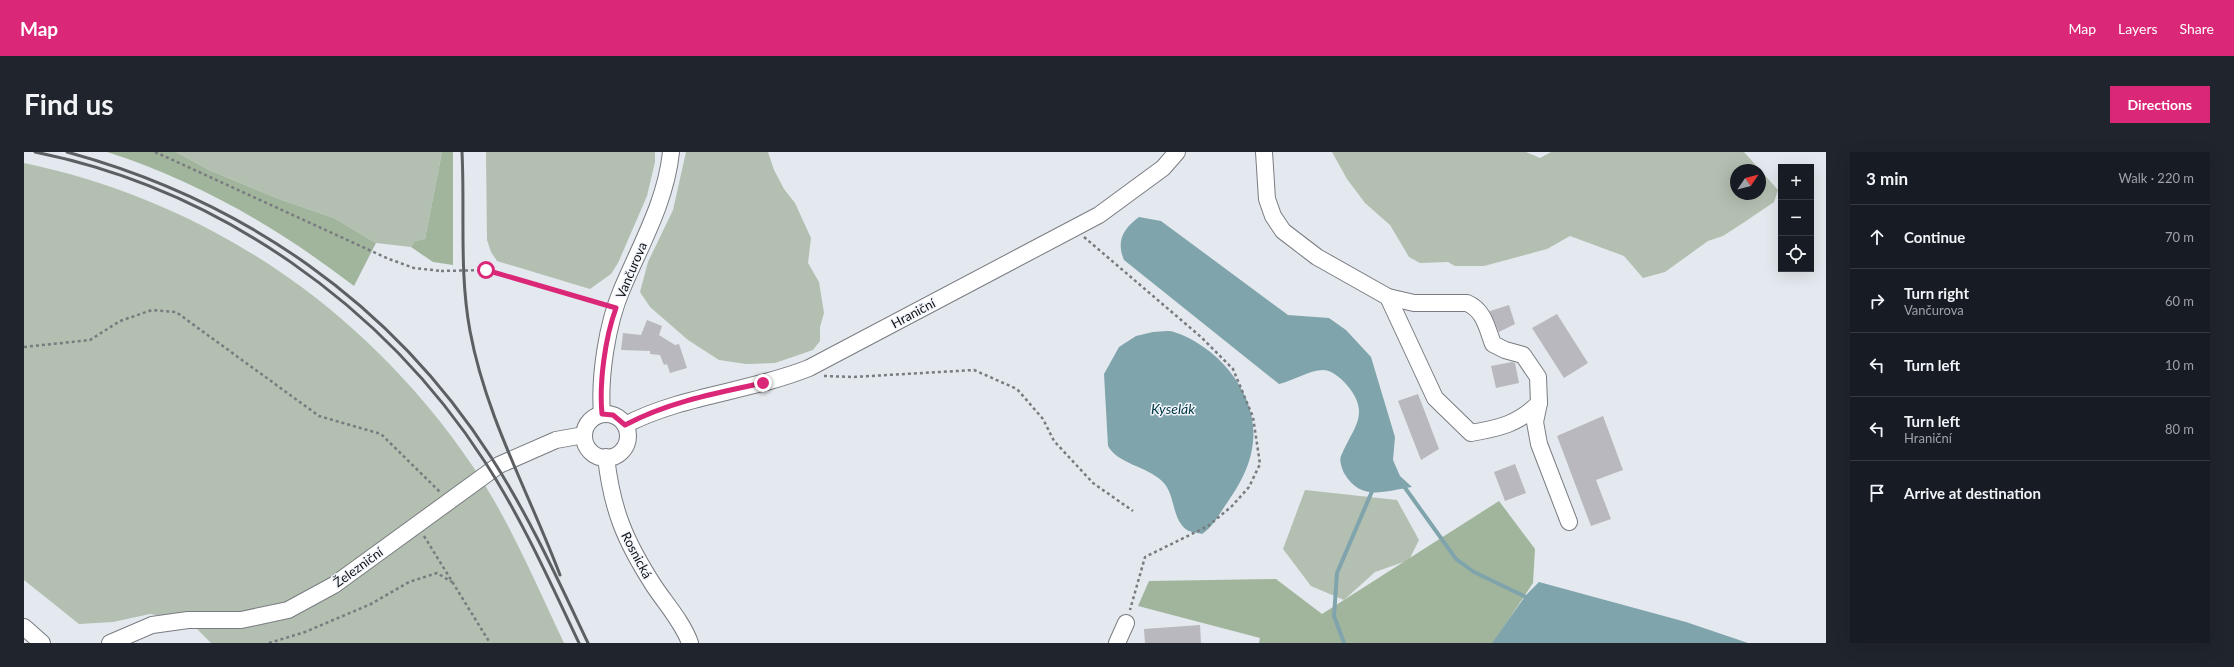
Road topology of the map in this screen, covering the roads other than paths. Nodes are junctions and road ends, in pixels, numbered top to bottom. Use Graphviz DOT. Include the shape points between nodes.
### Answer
graph roads {
  1 [pos="671,152"];
  2 [pos="1177,152"];
  3 [pos="1264,152"];
  4 [pos="1388,297"];
  5 [pos="1539,403"];
  6 [pos="602,414"];
  7 [pos="625,425"];
  8 [pos="584,435"];
  9 [pos="606,457"];
  10 [pos="1569,522"];
  11 [pos="1126,623"];
  12 [pos="24,626"];
  13 [pos="42,643"];
  14 [pos="110,643"];
  15 [pos="690,643"];
  16 [pos="1117,643"];
  1 -- 6 [label="street, Vančurova" via="659,204 616,308 600,398"];
  2 -- 7 [label="street, Hraniční" via="1163,168 1099,215 808,368 763,383 702,396 658,410"];
  3 -- 4 [label="street" via="1267,199 1273,216 1283,231 1317,257"];
  4 -- 5 [label="street" via="1414,303 1467,302 1475,306 1482,315 1493,344 1524,355 1538,377"];
  4 -- 5 [label="street" via="1435,398 1471,433 1502,428 1526,416"];
  5 -- 10 [label="street" via="1535,422 1538,444"];
  6 -- 7 [label="street" via="613,415"];
  6 -- 8 [label="street" via="592,420"];
  7 -- 9 [label="street" via="628,436 625,446 618,454"];
  8 -- 9 [label="street" via="590,451"];
  8 -- 14 [label="street, Železniční" via="556,440 507,460 448,500 334,585 288,610 241,620 188,620 152,625"];
  9 -- 15 [label="street, Rosnická" via="610,491 629,544"];
  11 -- 16 [label="street"];
  12 -- 13 [label="street"];
}
